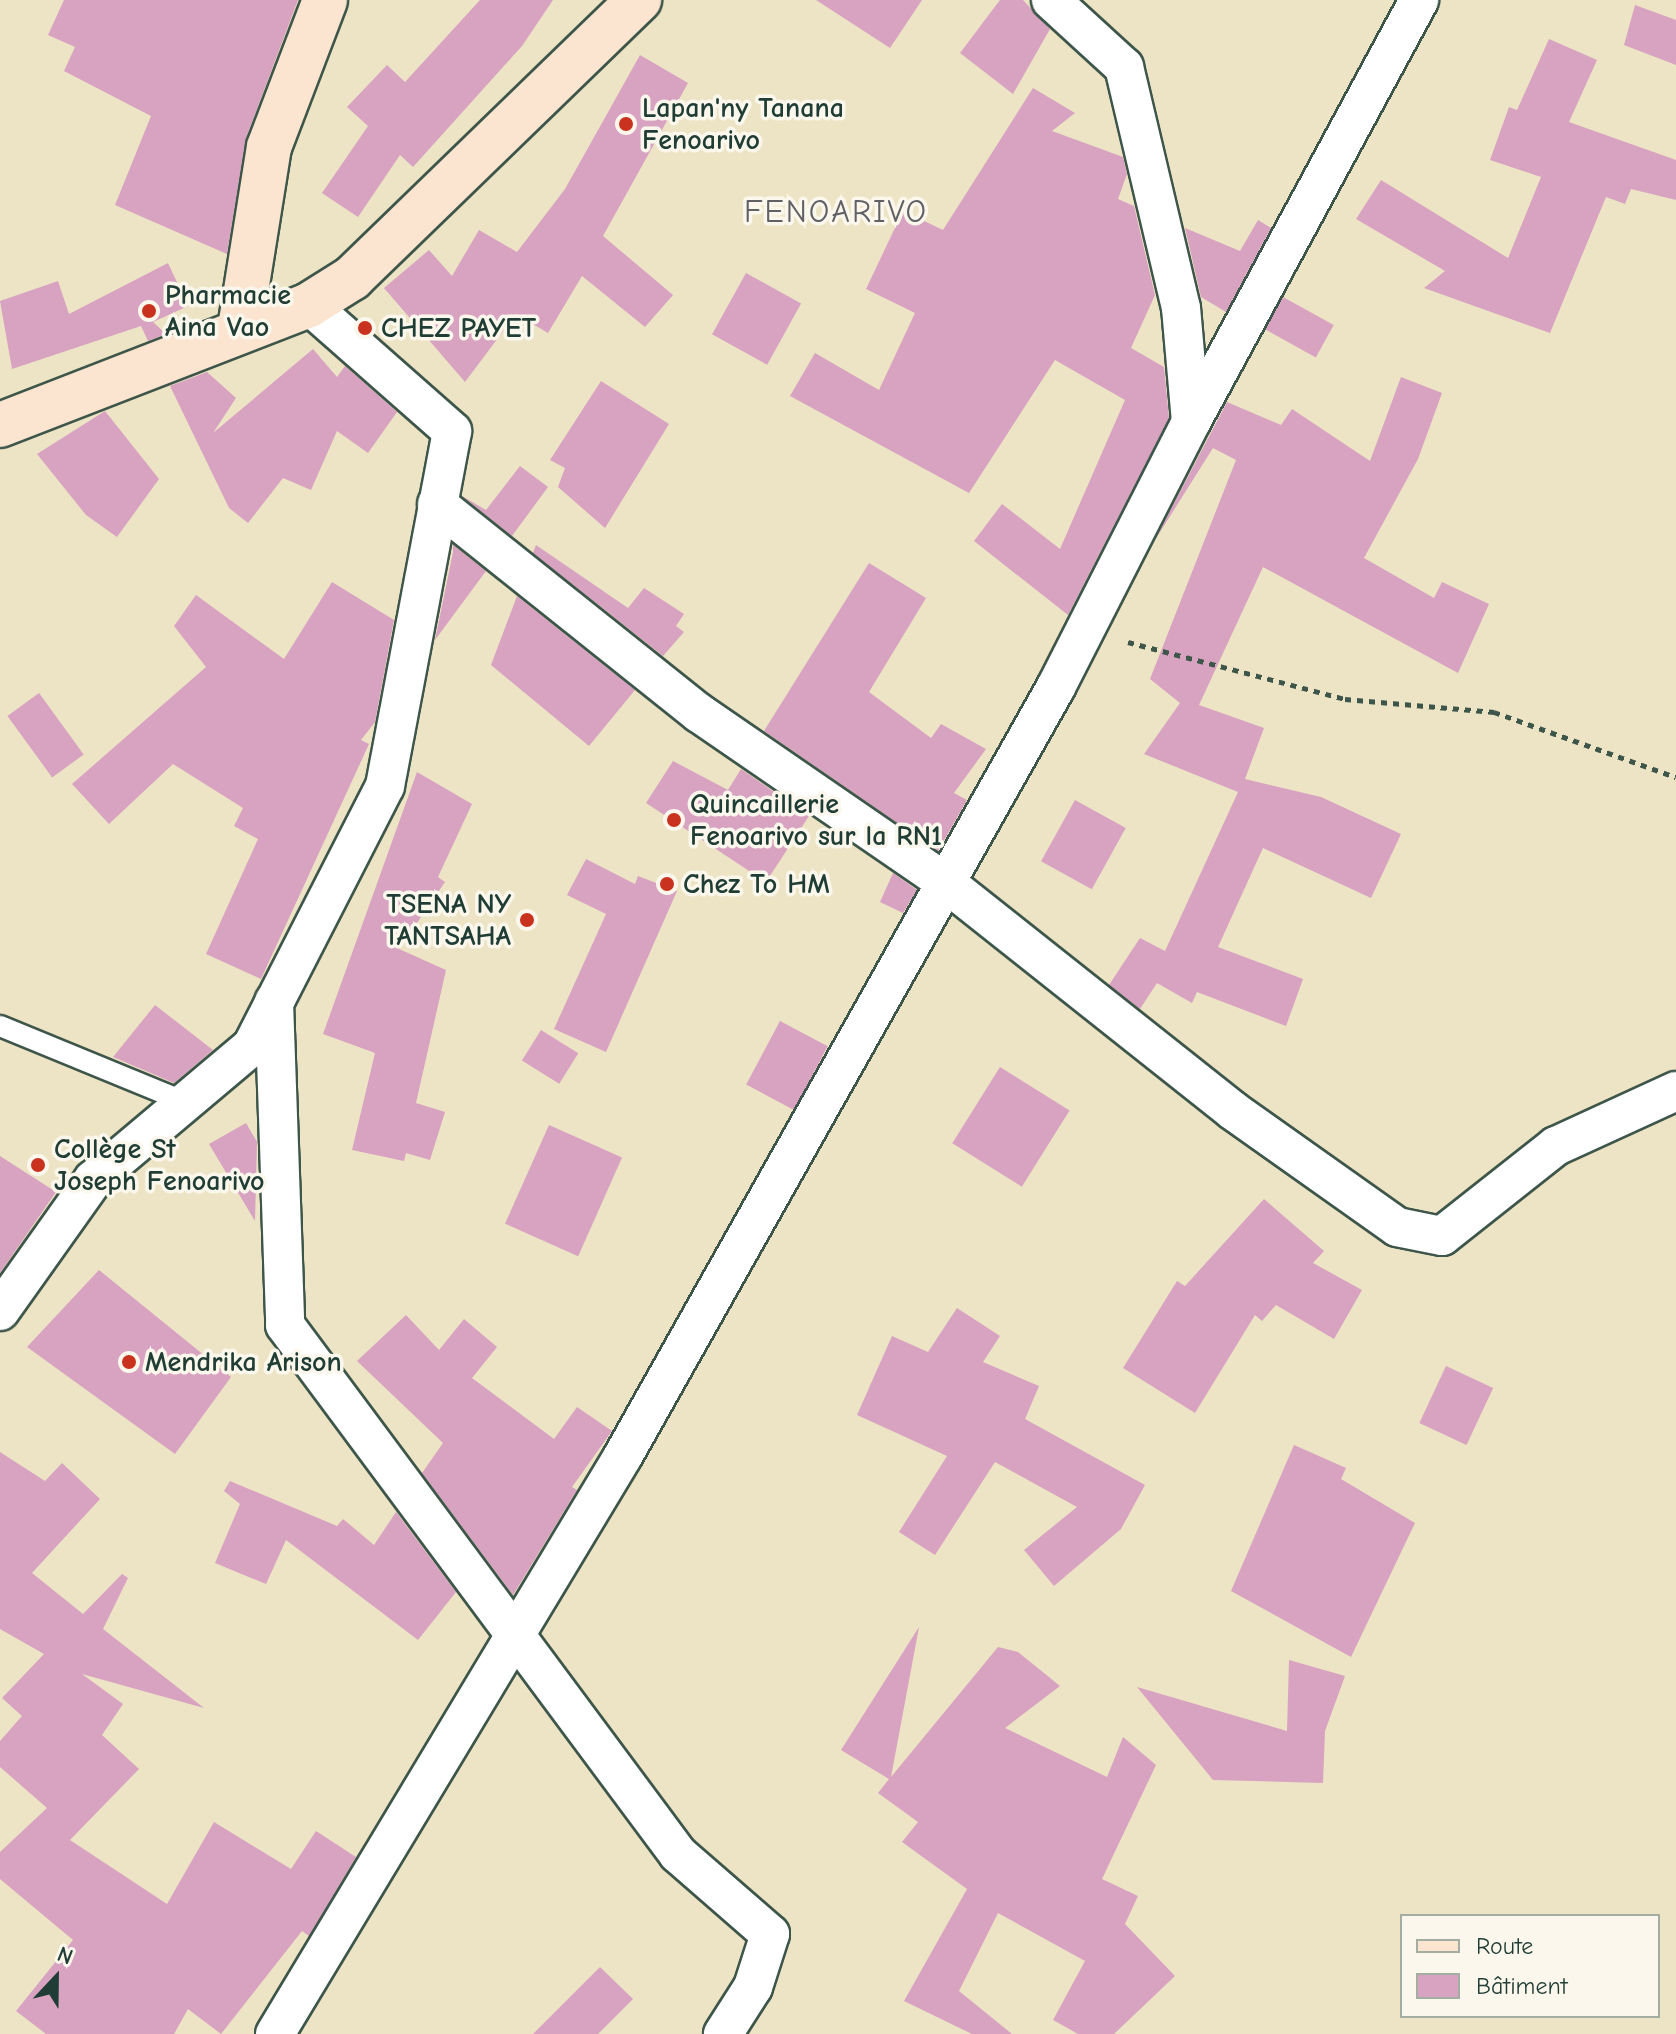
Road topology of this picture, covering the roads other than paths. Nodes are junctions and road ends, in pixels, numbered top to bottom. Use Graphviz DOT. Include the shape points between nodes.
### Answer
graph roads {
  1 [pos="325,0"];
  2 [pos="639,0"];
  3 [pos="1051,0"];
  4 [pos="1419,0"];
  5 [pos="309,305"];
  6 [pos="240,328"];
  7 [pos="1191,422"];
  8 [pos="0,425"];
  9 [pos="437,504"];
  10 [pos="946,883"];
  11 [pos="274,1002"];
  12 [pos="0,1026"];
  13 [pos="1676,1091"];
  14 [pos="185,1102"];
  15 [pos="0,1311"];
  16 [pos="518,1635"];
  17 [pos="275,2034"];
  18 [pos="723,2034"];
  1 -- 6 [label="main road" via="269,147"];
  2 -- 5 [label="main road" via="352,278"];
  3 -- 7 [label="street" via="1124,67 1181,308"];
  4 -- 7 [label="street"];
  5 -- 6 [label="main road"];
  5 -- 9 [label="street" via="452,431"];
  6 -- 8 [label="main road"];
  7 -- 10 [label="street" via="1085,630"];
  9 -- 10 [label="street" via="699,713"];
  9 -- 11 [label="street" via="385,786"];
  10 -- 13 [label="street" via="1232,1110 1397,1227 1442,1236 1556,1146"];
  10 -- 16 [label="street"];
  11 -- 14 [label="street" via="252,1046"];
  11 -- 16 [label="street" via="285,1325"];
  12 -- 14 [label="lane"];
  14 -- 15 [label="street" via="93,1180"];
  16 -- 17 [label="street"];
  16 -- 18 [label="street" via="678,1854 770,1934 753,1987"];
}
